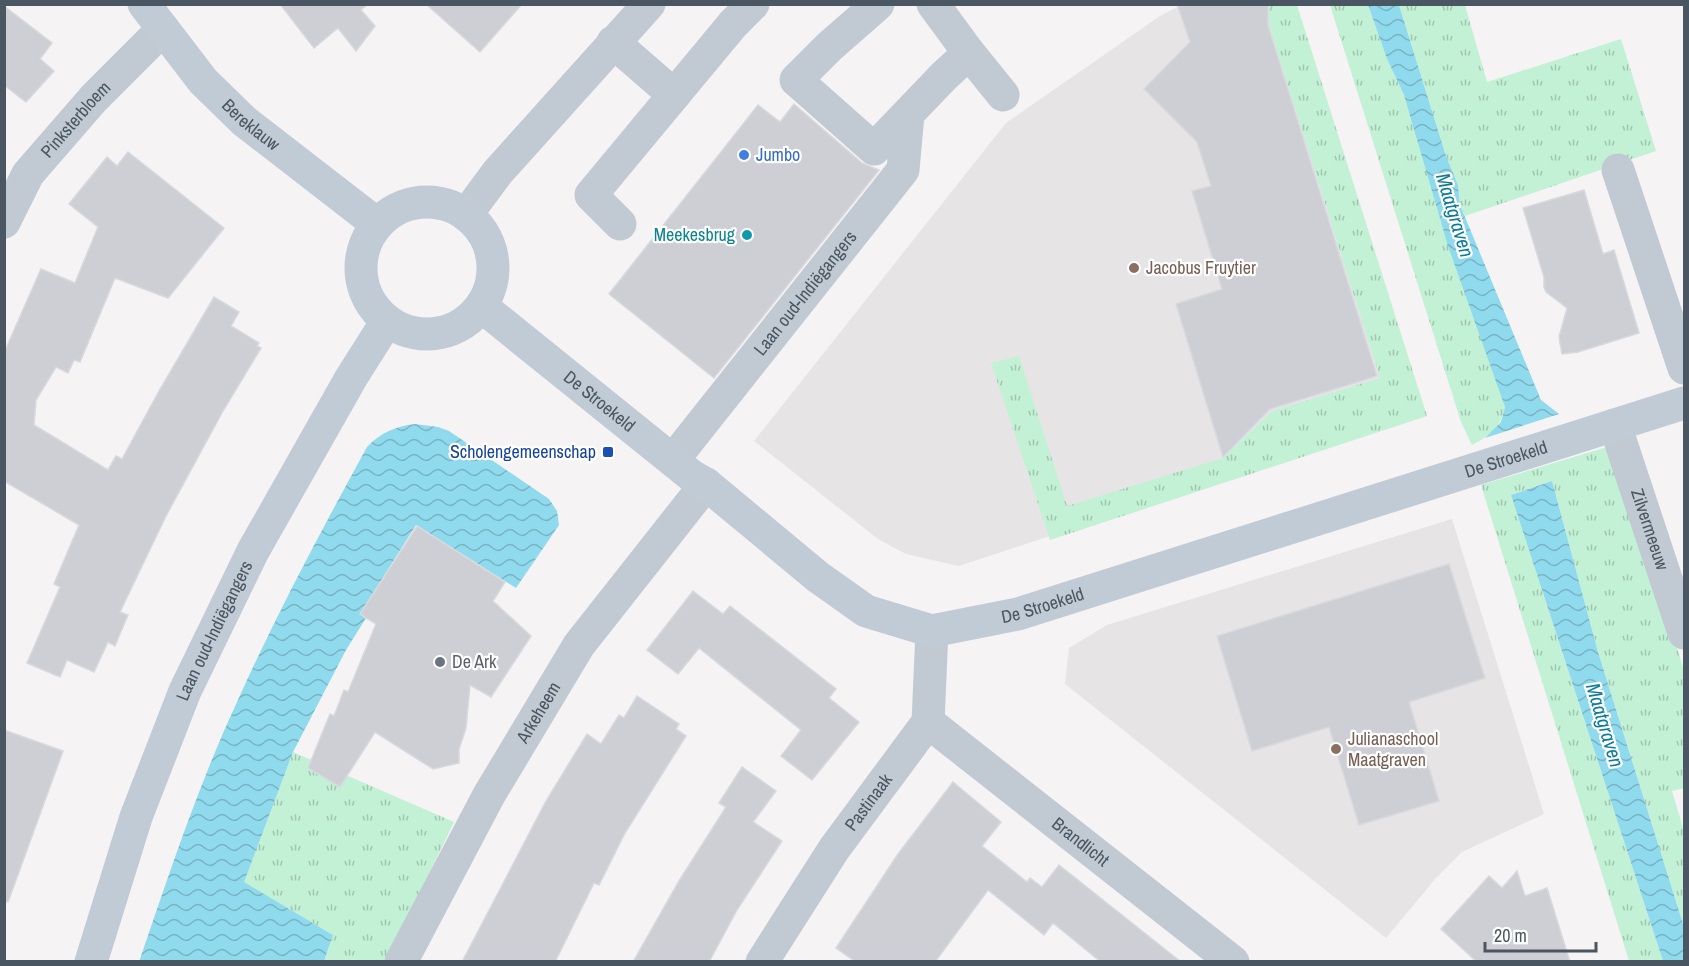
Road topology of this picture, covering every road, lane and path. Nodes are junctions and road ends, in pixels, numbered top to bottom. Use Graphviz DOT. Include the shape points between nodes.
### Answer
graph roads {
  1 [pos="649,4"];
  2 [pos="753,4"];
  3 [pos="878,4"];
  4 [pos="933,4"];
  5 [pos="154,17"];
  6 [pos="613,42"];
  7 [pos="969,53"];
  8 [pos="674,94"];
  9 [pos="1003,95"];
  10 [pos="908,114"];
  11 [pos="1618,170"];
  12 [pos="466,215"];
  13 [pos="4,222"];
  14 [pos="377,224"];
  15 [pos="620,224"];
  16 [pos="481,306"];
  17 [pos="387,321"];
  18 [pos="1684,368"];
  19 [pos="1684,403"];
  20 [pos="1615,425"];
  21 [pos="673,460"];
  22 [pos="706,484"];
  23 [pos="932,631"];
  24 [pos="1684,633"];
  25 [pos="928,722"];
  26 [pos="91,962"];
  27 [pos="401,962"];
  28 [pos="762,962"];
  29 [pos="1233,962"];
  1 -- 6 [label="street"];
  2 -- 8 [label="street"];
  3 -- 10 [label="street" via="796,80 874,149"];
  4 -- 7 [label="street"];
  5 -- 13 [label="street, Pinksterbloem" via="94,98 28,174"];
  5 -- 14 [label="street, Bereklauw" via="202,81 244,121"];
  6 -- 8 [label="street"];
  6 -- 12 [label="street" via="496,173"];
  7 -- 9 [label="street"];
  7 -- 10 [label="street"];
  8 -- 15 [label="street" via="591,195"];
  10 -- 21 [label="street, Laan oud-Indiëgangers" via="903,170"];
  11 -- 18 [label="street"];
  12 -- 14 [label="street" via="430,202 393,211"];
  12 -- 16 [label="street" via="480,230 493,268 490,288"];
  14 -- 17 [label="street" via="366,243 362,285 372,305"];
  16 -- 17 [label="street" via="466,321 447,331 405,331"];
  16 -- 21 [label="street, De Stroekeld"];
  17 -- 26 [label="street, Laan oud-Indiëgangers" via="254,551 185,691 136,817"];
  19 -- 20 [label="street, De Stroekeld"];
  20 -- 23 [label="street, De Stroekeld" via="1018,614"];
  20 -- 24 [label="street, Zilvermeeuw"];
  21 -- 22 [label="street, De Stroekeld"];
  22 -- 23 [label="street, De Stroekeld" via="818,577 866,611"];
  22 -- 27 [label="street, Arkeheem" via="579,645 489,795"];
  23 -- 25 [label="street"];
  25 -- 28 [label="street, Pastinaak" via="834,849"];
  25 -- 29 [label="street, Brandlicht"];
}
